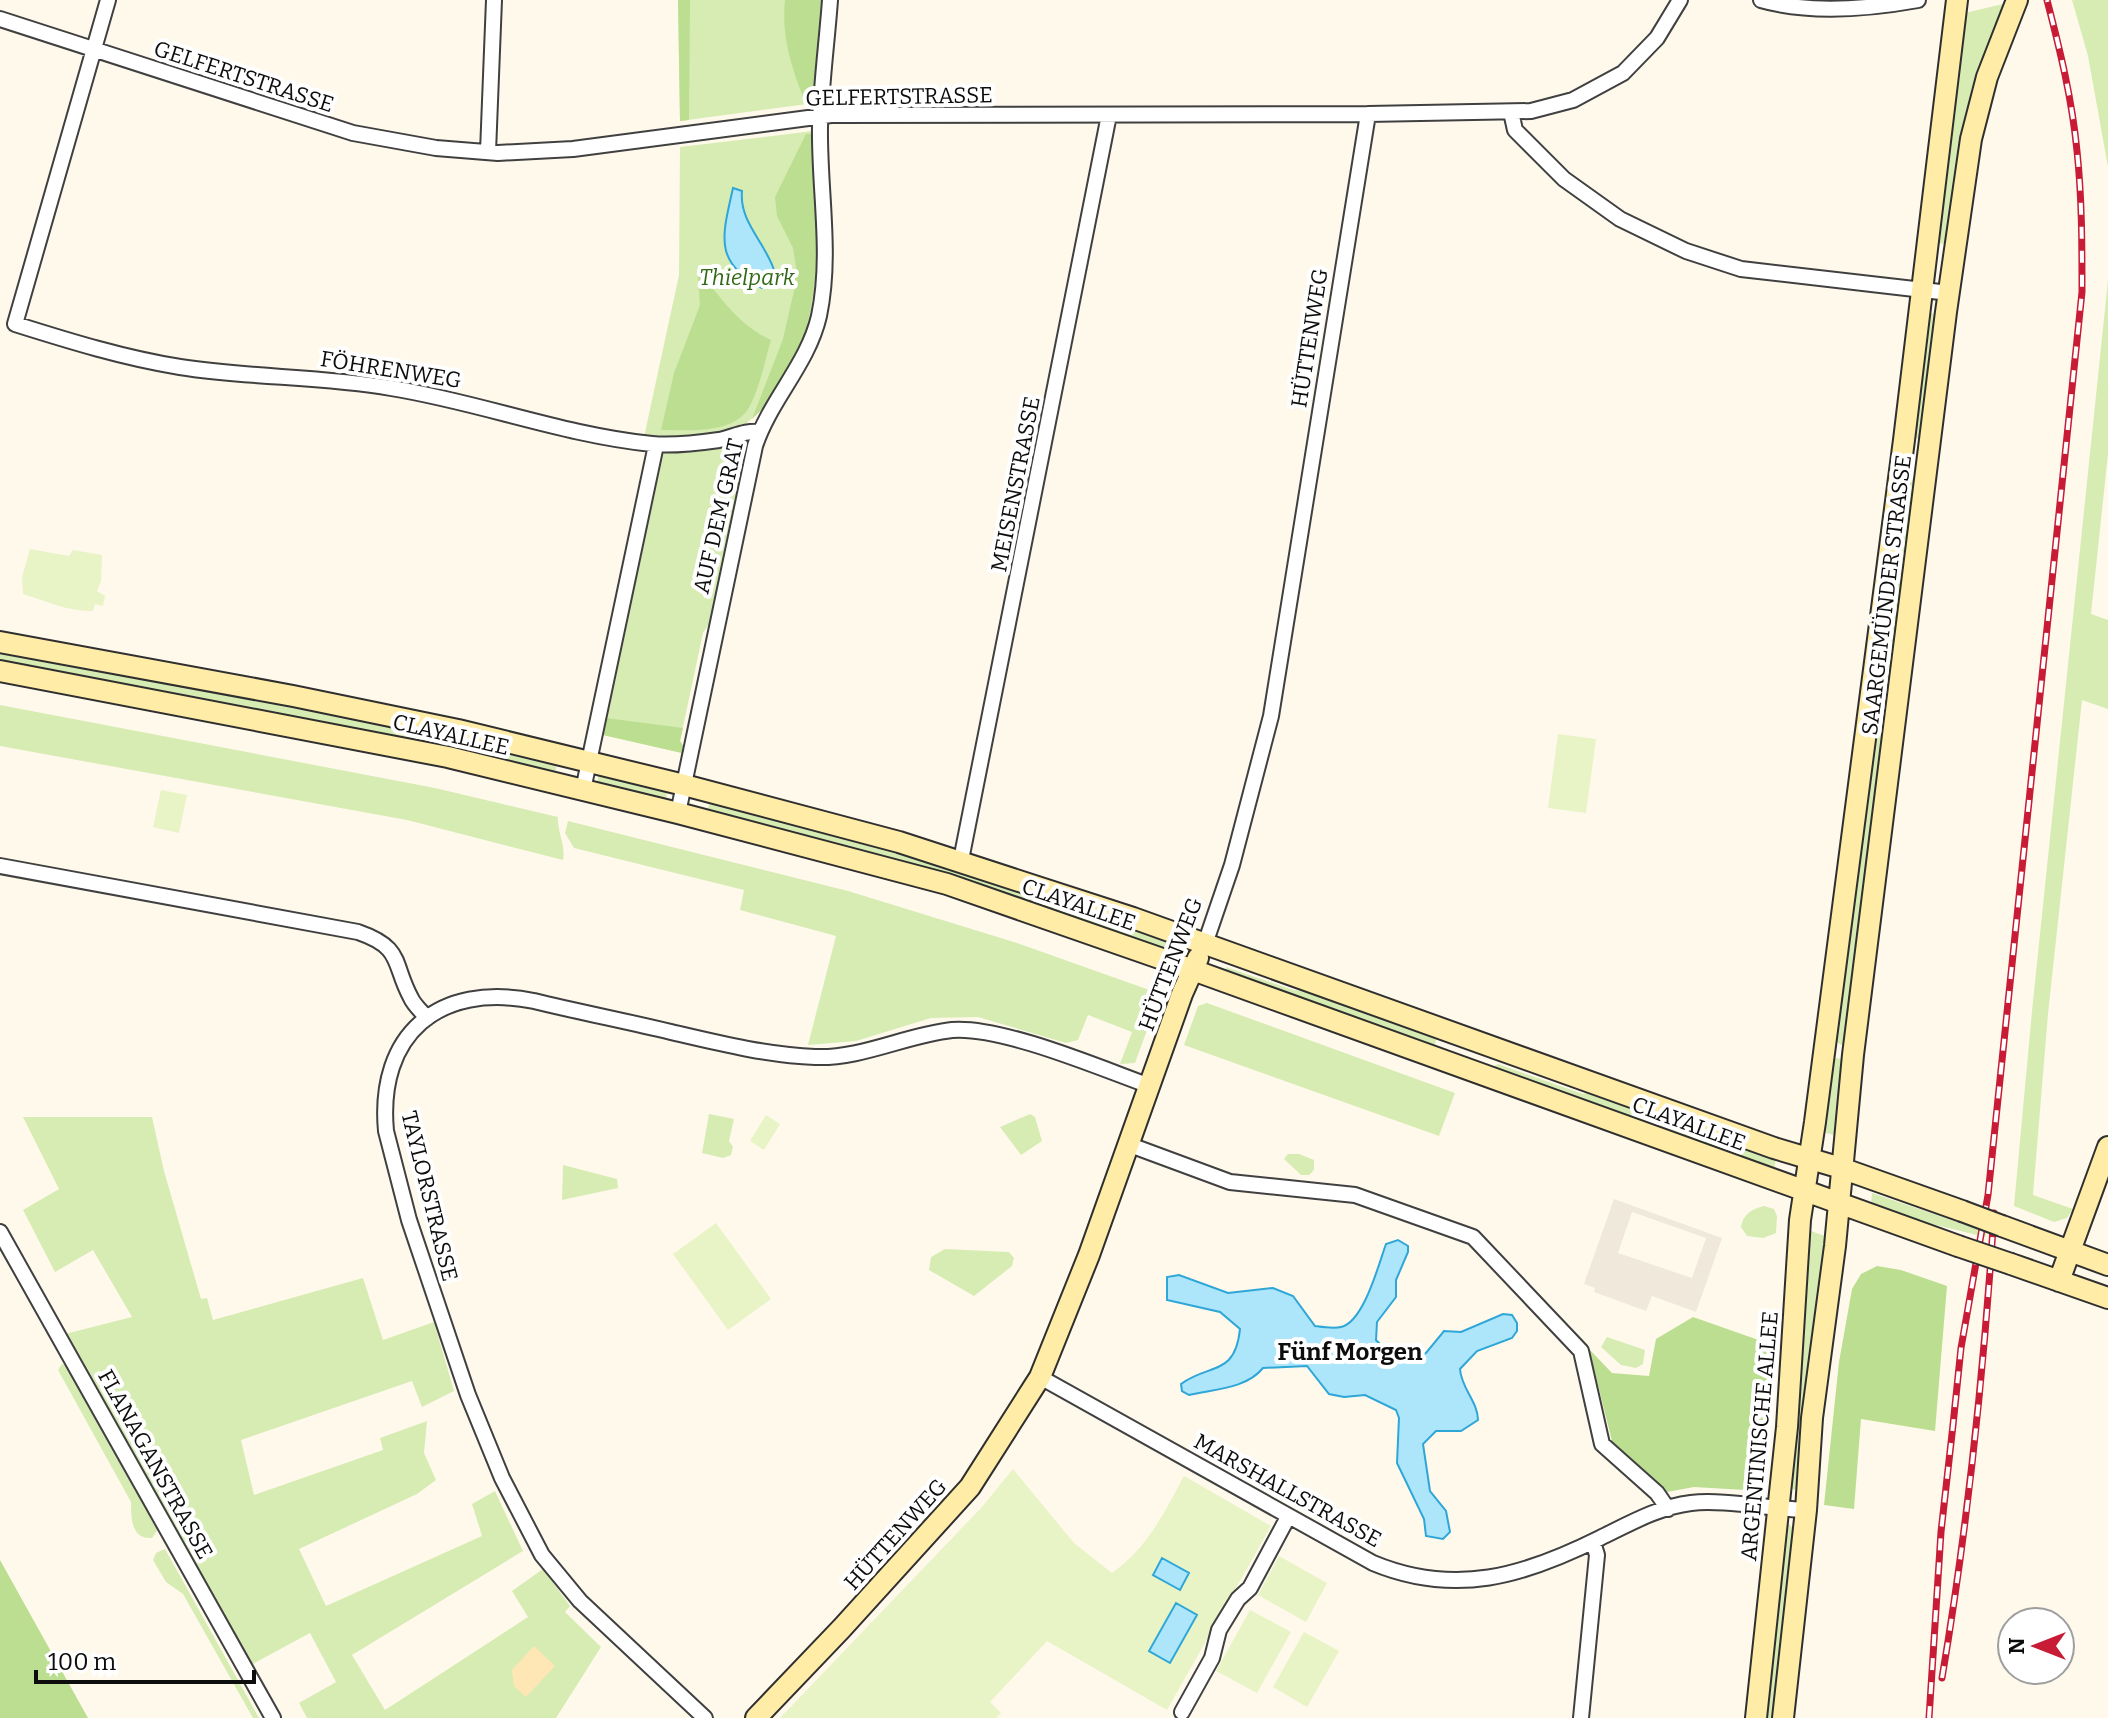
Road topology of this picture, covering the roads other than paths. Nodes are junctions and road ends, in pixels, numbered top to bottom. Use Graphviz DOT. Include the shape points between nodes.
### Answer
graph roads {
  1 [pos="108,0"];
  2 [pos="494,0"];
  3 [pos="830,0"];
  4 [pos="1680,0"];
  5 [pos="1761,0"];
  6 [pos="1918,0"];
  7 [pos="1957,0"];
  8 [pos="2017,0"];
  9 [pos="0,19"];
  10 [pos="92,51"];
  11 [pos="1511,112"];
  12 [pos="1368,114"];
  13 [pos="1109,115"];
  14 [pos="821,117"];
  15 [pos="488,152"];
  16 [pos="1922,290"];
  17 [pos="1949,293"];
  18 [pos="760,432"];
  19 [pos="656,445"];
  20 [pos="0,642"];
  21 [pos="0,671"];
  22 [pos="590,762"];
  23 [pos="684,785"];
  24 [pos="583,790"];
  25 [pos="678,813"];
  26 [pos="961,860"];
  27 [pos="0,866"];
  28 [pos="1205,944"];
  29 [pos="1192,970"];
  30 [pos="427,1018"];
  31 [pos="1150,1086"];
  32 [pos="1130,1145"];
  33 [pos="2108,1147"];
  34 [pos="1809,1158"];
  35 [pos="1841,1168"];
  36 [pos="1804,1191"];
  37 [pos="1839,1204"];
  38 [pos="0,1232"];
  39 [pos="2071,1251"];
  40 [pos="2108,1265"];
  41 [pos="2059,1281"];
  42 [pos="2108,1298"];
  43 [pos="1040,1377"];
  44 [pos="1668,1509"];
  45 [pos="1778,1509"];
  46 [pos="1806,1510"];
  47 [pos="1288,1517"];
  48 [pos="1593,1542"];
  49 [pos="1182,1712"];
  50 [pos="273,1718"];
  51 [pos="705,1718"];
  52 [pos="756,1718"];
  53 [pos="1581,1718"];
  54 [pos="1756,1718"];
  55 [pos="1783,1718"];
  1 -- 10 [label="street"];
  2 -- 15 [label="street"];
  3 -- 14 [label="street, AUF DEM GRAT"];
  4 -- 11 [label="street, GELFERTSTRASSE" via="1657,38 1623,73 1573,100"];
  5 -- 6 [label="street" via="1830,8"];
  7 -- 16 [label="main road, SAARGEMÜNDER STRASSE"];
  8 -- 17 [label="main road, SAARGEMÜNDER STRASSE" via="1987,77 1971,139"];
  9 -- 10 [label="street, GELFERTSTRASSE"];
  10 -- 15 [label="street, GELFERTSTRASSE" via="353,133"];
  10 -- 19 [label="street, FÖHRENWEG" via="15,324 180,367 392,388 583,434"];
  11 -- 12 [label="street, GELFERTSTRASSE"];
  11 -- 16 [label="street" via="1515,130 1564,179 1620,219 1686,251 1741,269"];
  12 -- 13 [label="street, GELFERTSTRASSE"];
  12 -- 28 [label="street, HÜTTENWEG" via="1271,716"];
  13 -- 14 [label="street, GELFERTSTRASSE"];
  13 -- 26 [label="street, MEISENSTRASSE"];
  14 -- 15 [label="street, GELFERTSTRASSE" via="573,149"];
  14 -- 18 [label="street, AUF DEM GRAT" via="825,275 818,318 802,359"];
  16 -- 17 [label="street"];
  16 -- 34 [label="main road, SAARGEMÜNDER STRASSE"];
  17 -- 35 [label="main road, SAARGEMÜNDER STRASSE"];
  18 -- 19 [label="street, FÖHRENWEG"];
  18 -- 23 [label="street, AUF DEM GRAT"];
  19 -- 22 [label="street"];
  20 -- 22 [label="main road, CLAYALLEE" via="293,696"];
  21 -- 24 [label="main road, CLAYALLEE" via="365,739"];
  22 -- 23 [label="main road, CLAYALLEE"];
  22 -- 24 [label="street"];
  23 -- 25 [label="street, AUF DEM GRAT"];
  23 -- 26 [label="main road, CLAYALLEE"];
  24 -- 25 [label="main road, CLAYALLEE"];
  25 -- 29 [label="main road, CLAYALLEE" via="947,884"];
  26 -- 28 [label="main road, CLAYALLEE"];
  27 -- 30 [label="street" via="376,938 396,957 411,1000"];
  28 -- 29 [label="main road, HÜTTENWEG"];
  28 -- 34 [label="main road, CLAYALLEE"];
  29 -- 31 [label="main road, HÜTTENWEG"];
  29 -- 36 [label="main road, CLAYALLEE"];
  30 -- 31 [label="street, TAYLORSTRASSE" via="460,1002 513,997 767,1053 824,1057 954,1030 984,1032"];
  30 -- 51 [label="street, TAYLORSTRASSE" via="410,1033 391,1066 386,1131 413,1233 468,1395 542,1555 580,1601"];
  31 -- 32 [label="main road, HÜTTENWEG"];
  32 -- 43 [label="main road, HÜTTENWEG"];
  32 -- 44 [label="street" via="1230,1182 1355,1195 1473,1237 1581,1351 1602,1444"];
  33 -- 39 [label="main road"];
  34 -- 35 [label="main road, CLAYALLEE"];
  34 -- 36 [label="main road, ARGENTINISCHE ALLEE"];
  35 -- 37 [label="main road, SAARGEMÜNDER STRASSE"];
  35 -- 39 [label="main road, CLAYALLEE, bridge"];
  36 -- 37 [label="main road, CLAYALLEE"];
  36 -- 45 [label="main road, ARGENTINISCHE ALLEE"];
  37 -- 41 [label="main road, CLAYALLEE, bridge"];
  37 -- 46 [label="main road"];
  38 -- 50 [label="street, FLANAGANSTRASSE"];
  39 -- 40 [label="main road, CLAYALLEE"];
  39 -- 41 [label="main road"];
  41 -- 42 [label="main road, CLAYALLEE"];
  43 -- 47 [label="street, MARSHALLSTRASSE"];
  43 -- 52 [label="main road, HÜTTENWEG" via="970,1487"];
  44 -- 45 [label="street, MARSHALLSTRASSE" via="1691,1503"];
  44 -- 48 [label="street, MARSHALLSTRASSE"];
  45 -- 46 [label="street, MARSHALLSTRASSE"];
  45 -- 54 [label="main road, ARGENTINISCHE ALLEE"];
  46 -- 55 [label="main road"];
  47 -- 48 [label="street, MARSHALLSTRASSE" via="1373,1563 1431,1579 1502,1577"];
  47 -- 49 [label="street" via="1250,1588 1219,1630 1212,1658"];
  48 -- 53 [label="street" via="1597,1555"];
}
